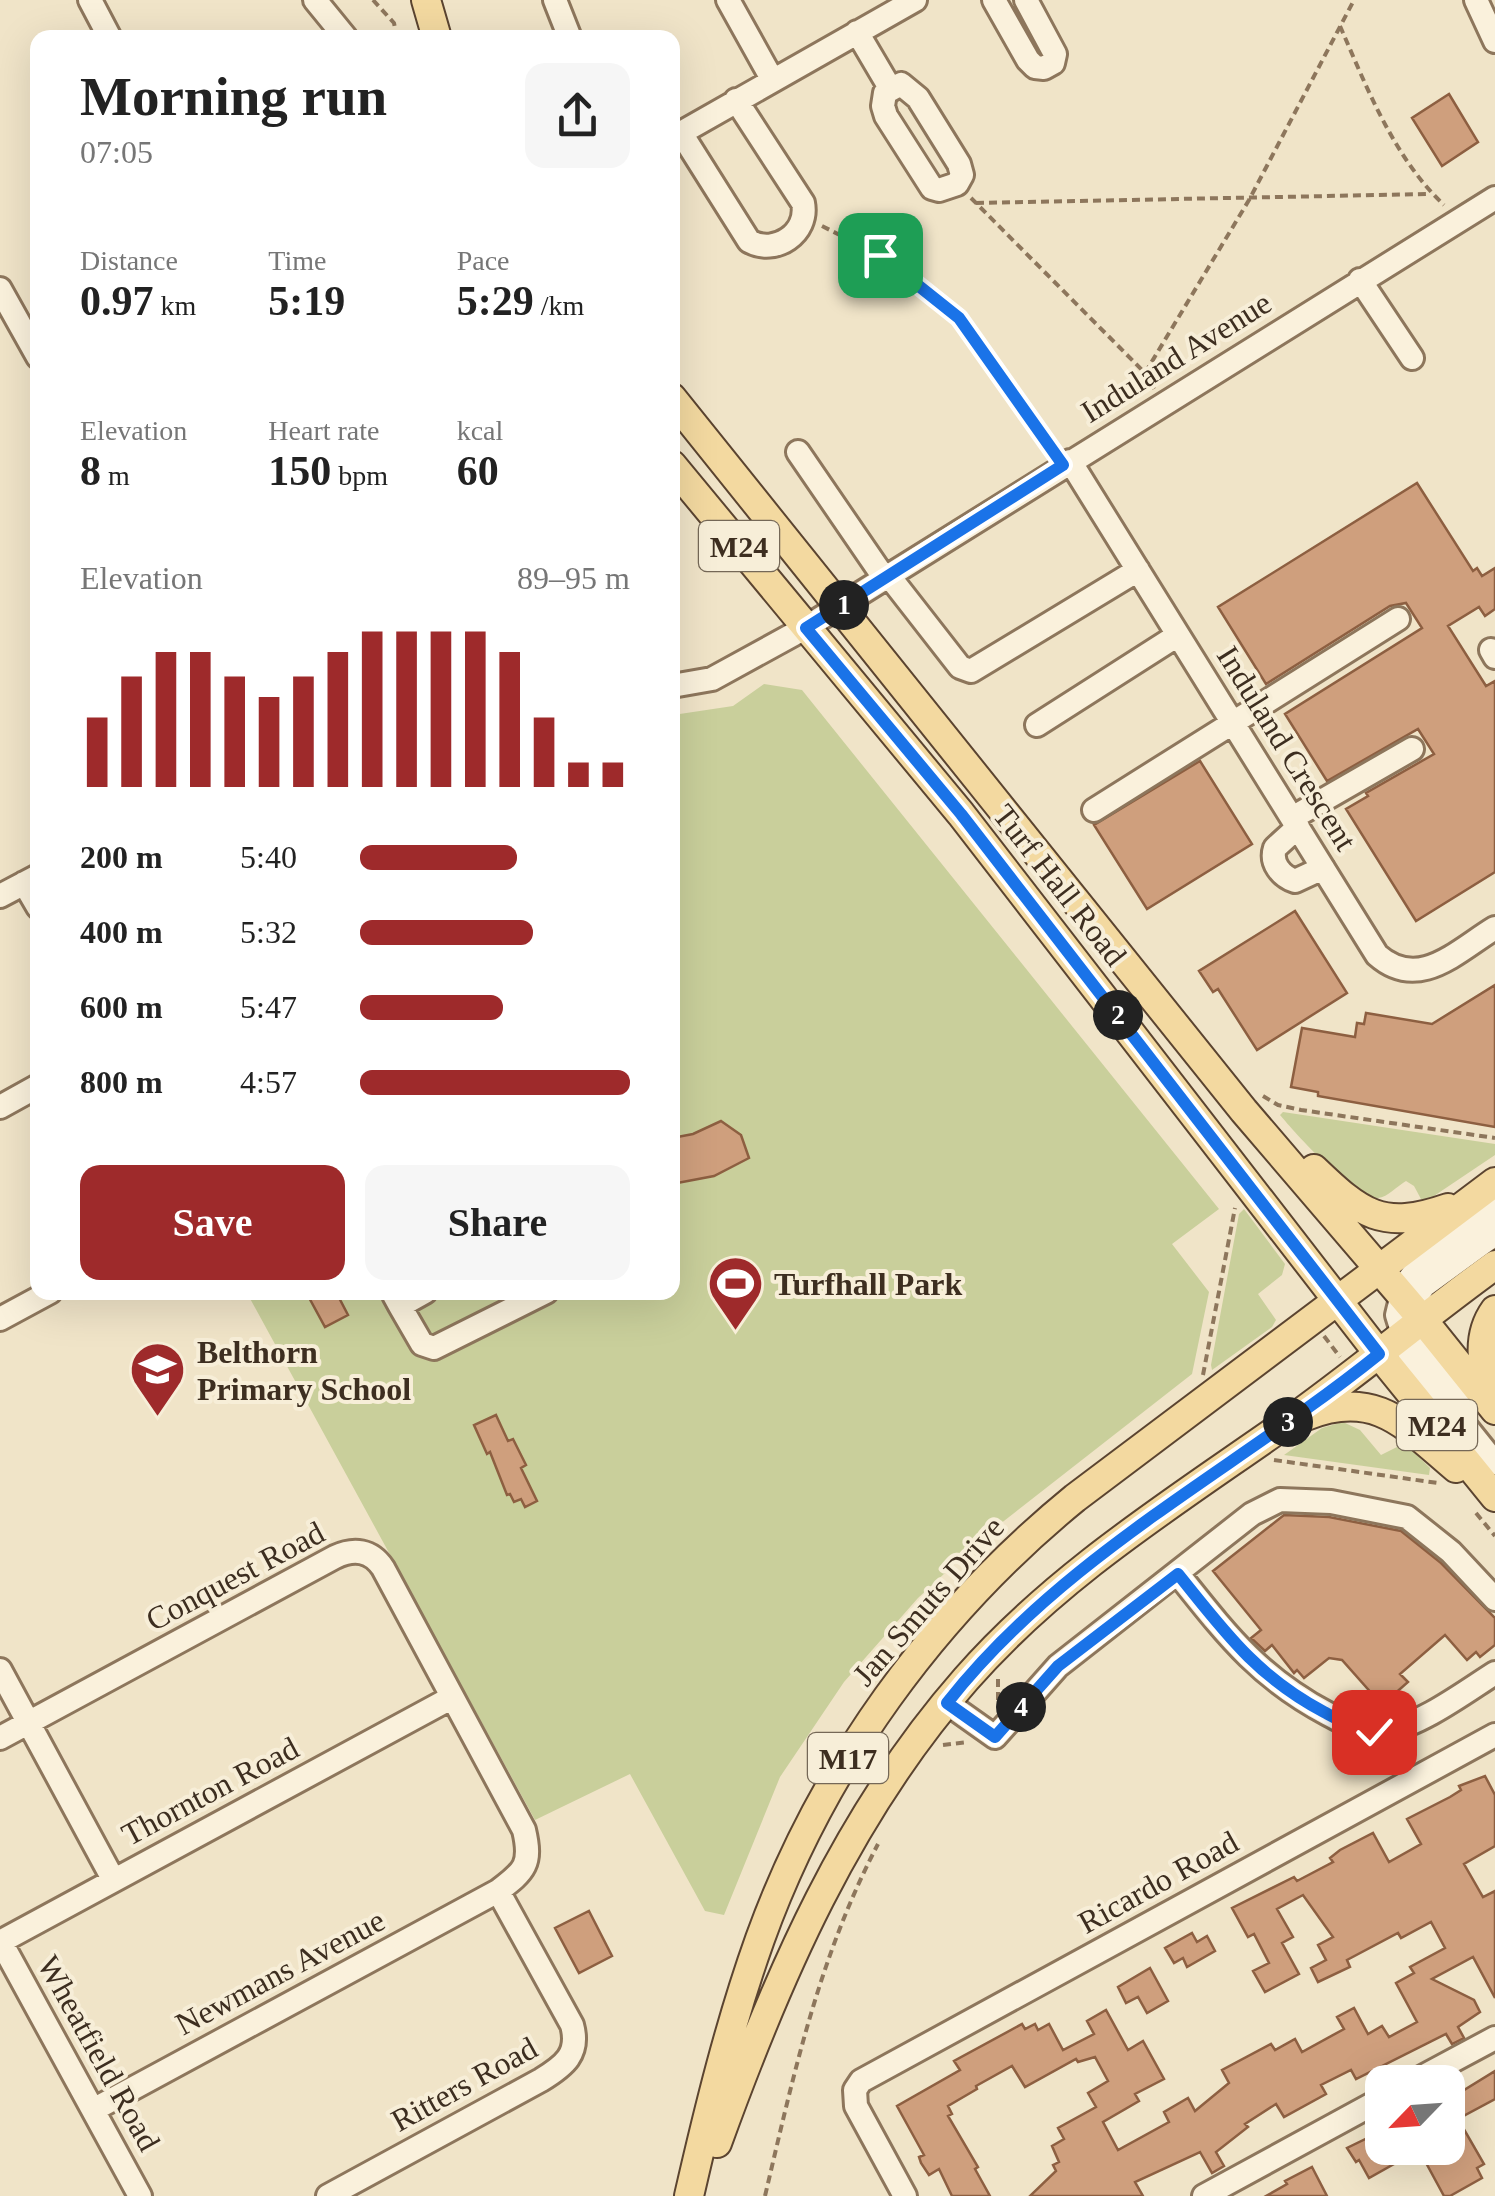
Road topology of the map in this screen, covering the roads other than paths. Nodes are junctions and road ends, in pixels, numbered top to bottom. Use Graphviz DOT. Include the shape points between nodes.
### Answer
graph roads {
  1 [pos="90,0"];
  2 [pos="315,0"];
  3 [pos="555,0"];
  4 [pos="728,0"];
  5 [pos="914,0"];
  6 [pos="994,0"];
  7 [pos="1026,0"];
  8 [pos="1476,0"];
  9 [pos="428,4"];
  10 [pos="106,30"];
  11 [pos="339,30"];
  12 [pos="437,30"];
  13 [pos="567,30"];
  14 [pos="857,32"];
  15 [pos="1495,40"];
  16 [pos="772,79"];
  17 [pos="890,88"];
  18 [pos="736,100"];
  19 [pos="680,134"];
  20 [pos="680,140"];
  21 [pos="1495,198"];
  22 [pos="1360,280"];
  23 [pos="0,288"];
  24 [pos="30,342"];
  25 [pos="1412,358"];
  26 [pos="680,408"];
  27 [pos="798,452"];
  28 [pos="1066,463"];
  29 [pos="680,475"];
  30 [pos="1138,570"];
  31 [pos="887,577"];
  32 [pos="841,606"];
  33 [pos="1398,619"];
  34 [pos="806,628"];
  35 [pos="1178,635"];
  36 [pos="680,685"];
  37 [pos="1234,724"];
  38 [pos="1037,725"];
  39 [pos="1412,749"];
  40 [pos="1094,810"];
  41 [pos="1295,823"];
  42 [pos="1323,868"];
  43 [pos="30,880"];
  44 [pos="0,896"];
  45 [pos="1495,928"];
  46 [pos="30,1090"];
  47 [pos="1250,1100"];
  48 [pos="0,1106"];
  49 [pos="1495,1182"];
  50 [pos="1483,1205"];
  51 [pos="1495,1234"];
  52 [pos="1495,1265"];
  53 [pos="1380,1270"];
  54 [pos="36,1300"];
  55 [pos="397,1300"];
  56 [pos="530,1300"];
  57 [pos="1338,1300"];
  58 [pos="1495,1310"];
  59 [pos="0,1320"];
  60 [pos="1405,1323"];
  61 [pos="1495,1394"];
  62 [pos="1495,1410"];
  63 [pos="1284,1437"];
  64 [pos="1495,1438"];
  65 [pos="1495,1463"];
  66 [pos="1488,1503"];
  67 [pos="1178,1574"];
  68 [pos="1495,1599"];
  69 [pos="0,1670"];
  70 [pos="1495,1674"];
  71 [pos="452,1698"];
  72 [pos="947,1703"];
  73 [pos="28,1723"];
  74 [pos="1495,1735"];
  75 [pos="0,1738"];
  76 [pos="114,1879"];
  77 [pos="498,1891"];
  78 [pos="1,1942"];
  79 [pos="1495,2038"];
  80 [pos="1445,2065"];
  81 [pos="1365,2108"];
  82 [pos="94,2110"];
  83 [pos="336,2194"];
  84 [pos="140,2196"];
  85 [pos="690,2196"];
  86 [pos="699,2196"];
  87 [pos="905,2196"];
  88 [pos="1204,2196"];
  1 -- 10 [label="street"];
  2 -- 11 [label="street"];
  3 -- 13 [label="street"];
  4 -- 16 [label="street"];
  5 -- 14 [label="street"];
  6 -- 7 [label="street" via="1028,60 1044,68 1055,54"];
  8 -- 15 [label="street"];
  9 -- 12 [label="main road"];
  14 -- 16 [label="street"];
  14 -- 17 [label="street"];
  16 -- 18 [label="street"];
  18 -- 19 [label="street"];
  18 -- 20 [label="street" via="803,203 801,226 787,239 755,244"];
  21 -- 22 [label="street, Induland Avenue"];
  22 -- 25 [label="street"];
  22 -- 28 [label="street, Induland Avenue"];
  23 -- 24 [label="street"];
  26 -- 32 [label="main road, Turf Hall Road / M24"];
  27 -- 31 [label="street"];
  28 -- 30 [label="street, Induland Crescent"];
  28 -- 31 [label="street, Induland Avenue"];
  29 -- 34 [label="main road, Turf Hall Road / M24"];
  30 -- 31 [label="street" via="970,671"];
  30 -- 35 [label="street, Induland Crescent"];
  31 -- 32 [label="street, Induland Avenue"];
  32 -- 34 [label="street, Induland Avenue"];
  32 -- 47 [label="main road, Turf Hall Road / M24"];
  33 -- 37 [label="street"];
  34 -- 36 [label="street, Induland Avenue" via="712,679"];
  34 -- 57 [label="main road, Turf Hall Road / M24" via="961,814"];
  35 -- 37 [label="street, Induland Crescent"];
  35 -- 38 [label="street"];
  37 -- 40 [label="street"];
  37 -- 41 [label="street, Induland Crescent"];
  39 -- 41 [label="street"];
  41 -- 42 [label="street, Induland Crescent"];
  41 -- 42 [label="street" via="1275,848 1275,864 1295,881"];
  42 -- 45 [label="street, Induland Crescent" via="1378,955 1400,970 1432,967"];
  43 -- 44 [label="street"];
  46 -- 48 [label="street"];
  47 -- 50 [label="main road" via="1348,1202 1371,1214 1410,1219"];
  47 -- 53 [label="main road, Turf Hall Road / M24"];
  49 -- 50 [label="main road, Jan Smuts Drive / M17"];
  50 -- 53 [label="main road, Jan Smuts Drive / M17"];
  50 -- 60 [label="street" via="1415,1270"];
  51 -- 60 [label="street" via="1424,1286"];
  52 -- 60 [label="main road, M17"];
  53 -- 57 [label="main road, Jan Smuts Drive / M17"];
  53 -- 60 [label="main road, Turf Hall Road / M24"];
  54 -- 59 [label="street"];
  55 -- 56 [label="street" via="422,1344 434,1348"];
  57 -- 60 [label="main road, Turf Hall Road / M24"];
  57 -- 85 [label="main road, Jan Smuts Drive / M17" via="1037,1530 965,1602 898,1684 819,1807 772,1907 724,2053"];
  58 -- 61 [label="main road" via="1482,1346 1485,1377"];
  60 -- 62 [label="main road, Turf Hall Road / M24"];
  60 -- 63 [label="main road, M17"];
  60 -- 64 [label="street"];
  60 -- 65 [label="street" via="1410,1357"];
  60 -- 66 [label="main road, Turf Hall Road / M24"];
  63 -- 66 [label="main road" via="1322,1409 1358,1406 1388,1413"];
  63 -- 72 [label="main road, M17" via="1110,1546"];
  67 -- 68 [label="street" via="1252,1514 1290,1498 1408,1516"];
  67 -- 70 [label="street" via="1242,1654 1276,1683 1357,1730 1404,1726"];
  67 -- 72 [label="street" via="1058,1666 995,1737"];
  69 -- 73 [label="street"];
  71 -- 73 [label="street, Conquest Road" via="384,1568 356,1551"];
  71 -- 76 [label="street, Thornton Road"];
  71 -- 77 [label="street, Conquest Road" via="524,1830 526,1865"];
  72 -- 86 [label="main road, M17" via="896,1772 812,1910 760,2028"];
  73 -- 75 [label="street, Conquest Road"];
  73 -- 76 [label="street"];
  74 -- 87 [label="street, Ricardo Road" via="861,2081 856,2106"];
  76 -- 78 [label="street, Thornton Road"];
  77 -- 82 [label="street, Newmans Avenue"];
  77 -- 83 [label="street, Ritters Road" via="572,2026 573,2054 541,2080"];
  78 -- 82 [label="street, Wheatfield Road"];
  79 -- 80 [label="street"];
  81 -- 88 [label="street"];
  82 -- 84 [label="street, Wheatfield Road"];
}
